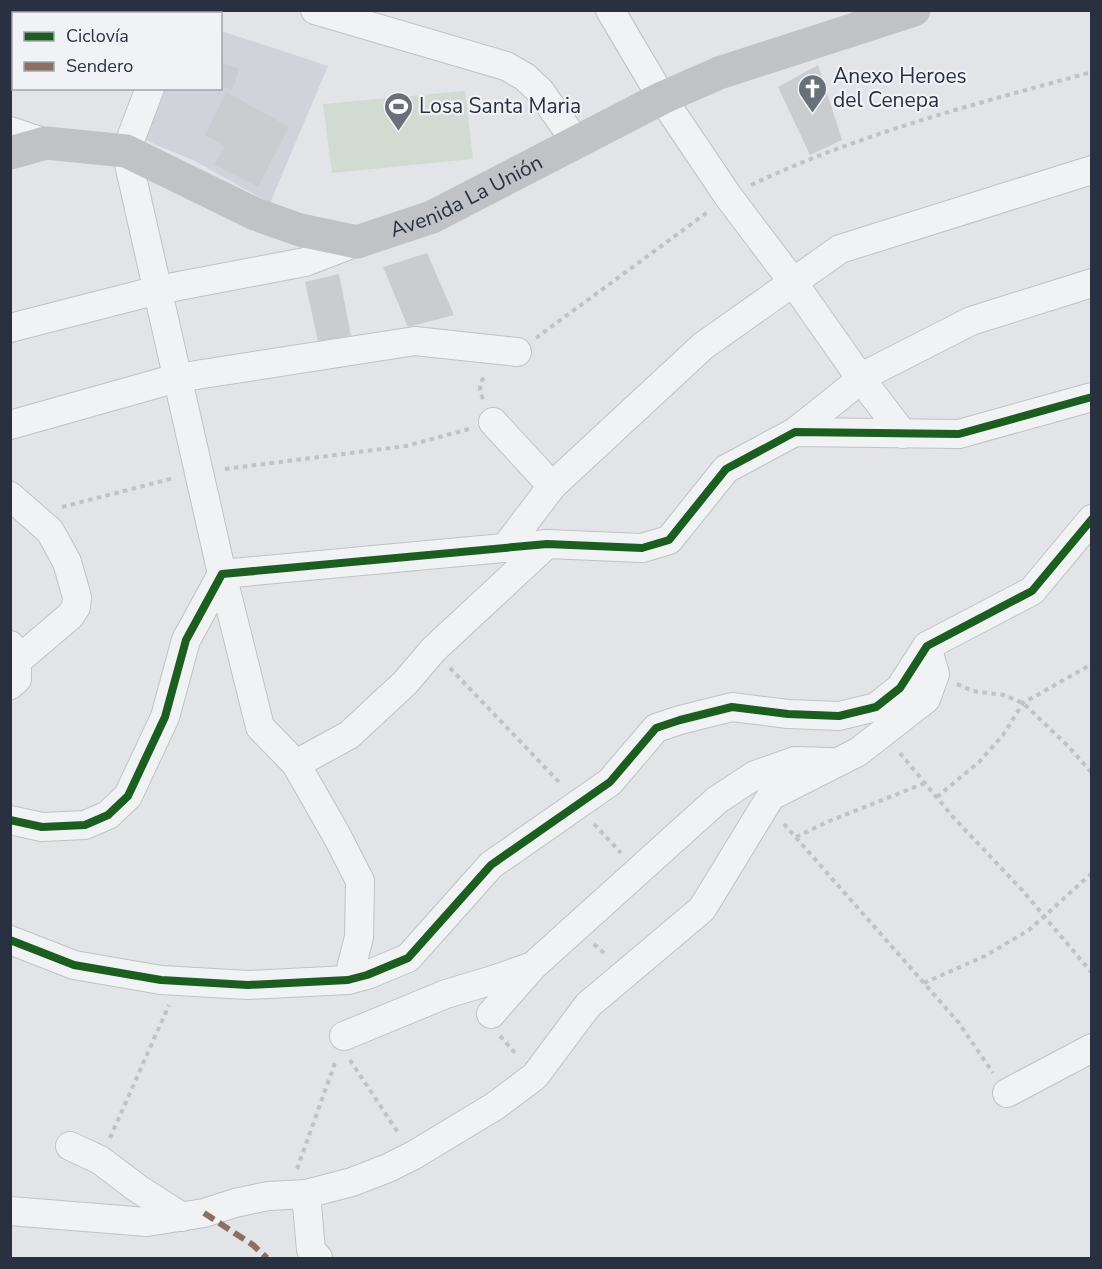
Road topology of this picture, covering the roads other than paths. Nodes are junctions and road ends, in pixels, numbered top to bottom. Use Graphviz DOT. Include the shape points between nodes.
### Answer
graph roads {
  1 [pos="315,10"];
  2 [pos="610,10"];
  3 [pos="914,10"];
  4 [pos="149,90"];
  5 [pos="662,98"];
  6 [pos="10,131"];
  7 [pos="576,142"];
  8 [pos="46,143"];
  9 [pos="126,151"];
  10 [pos="10,153"];
  11 [pos="1092,170"];
  12 [pos="357,242"];
  13 [pos="793,282"];
  14 [pos="1092,283"];
  15 [pos="158,290"];
  16 [pos="10,328"];
  17 [pos="517,352"];
  18 [pos="177,378"];
  19 [pos="861,379"];
  20 [pos="1092,397"];
  21 [pos="493,422"];
  22 [pos="10,425"];
  23 [pos="795,432"];
  24 [pos="903,434"];
  25 [pos="552,486"];
  26 [pos="10,495"];
  27 [pos="1092,519"];
  28 [pos="547,544"];
  29 [pos="505,548"];
  30 [pos="222,574"];
  31 [pos="927,646"];
  32 [pos="13,664"];
  33 [pos="848,757"];
  34 [pos="296,764"];
  35 [pos="10,820"];
  36 [pos="10,940"];
  37 [pos="533,966"];
  38 [pos="348,980"];
  39 [pos="491,1014"];
  40 [pos="1092,1048"];
  41 [pos="343,1050"];
  42 [pos="1007,1093"];
  43 [pos="70,1146"];
  44 [pos="297,1195"];
  45 [pos="10,1211"];
  46 [pos="182,1216"];
  47 [pos="318,1258"];
  1 -- 7 [label="street" via="506,66 540,91"];
  2 -- 5 [label="street"];
  3 -- 5 [label="main road, Avenida La Unión" via="719,73"];
  4 -- 9 [label="street"];
  5 -- 7 [label="main road, Avenida La Unión"];
  5 -- 13 [label="street" via="728,196"];
  6 -- 8 [label="street"];
  7 -- 12 [label="main road, Avenida La Unión" via="432,217"];
  8 -- 9 [label="main road"];
  8 -- 10 [label="main road"];
  9 -- 12 [label="main road" via="255,214 300,230"];
  9 -- 15 [label="street"];
  11 -- 13 [label="street" via="840,249"];
  12 -- 15 [label="street" via="305,262"];
  13 -- 19 [label="street"];
  13 -- 25 [label="street" via="703,346"];
  14 -- 19 [label="street" via="971,321"];
  15 -- 16 [label="street"];
  15 -- 18 [label="street"];
  17 -- 18 [label="street" via="415,341"];
  18 -- 22 [label="street"];
  18 -- 30 [label="street"];
  19 -- 23 [label="street"];
  19 -- 24 [label="street"];
  20 -- 24 [label="street" via="958,434"];
  21 -- 25 [label="street"];
  23 -- 24 [label="street"];
  23 -- 28 [label="street" via="726,469 669,540 642,548"];
  25 -- 29 [label="street"];
  26 -- 32 [label="street" via="50,531 67,562 76,597 76,607 70,616"];
  27 -- 31 [label="street" via="1032,591"];
  28 -- 29 [label="street"];
  28 -- 34 [label="street" via="349,735"];
  29 -- 30 [label="street"];
  30 -- 34 [label="street" via="260,727"];
  30 -- 35 [label="street" via="186,640 165,717 128,796 108,815 85,825 42,827"];
  31 -- 33 [label="street" via="935,674 926,699"];
  31 -- 38 [label="street" via="900,688 876,707 838,716 732,707 656,728 595,806 491,865 408,958"];
  33 -- 37 [label="street" via="795,761 755,775 717,800"];
  33 -- 44 [label="street" via="771,796 702,909 588,1005 535,1076 495,1106 414,1155 352,1182"];
  34 -- 38 [label="street" via="360,881 359,937"];
  36 -- 38 [label="street" via="74,965 161,981 248,985"];
  37 -- 39 [label="street"];
  37 -- 41 [label="street" via="446,994"];
  40 -- 42 [label="street"];
  43 -- 46 [label="street" via="100,1160"];
  44 -- 46 [label="street" via="268,1196"];
  44 -- 47 [label="street" via="311,1250"];
  45 -- 46 [label="street" via="147,1222"];
}
